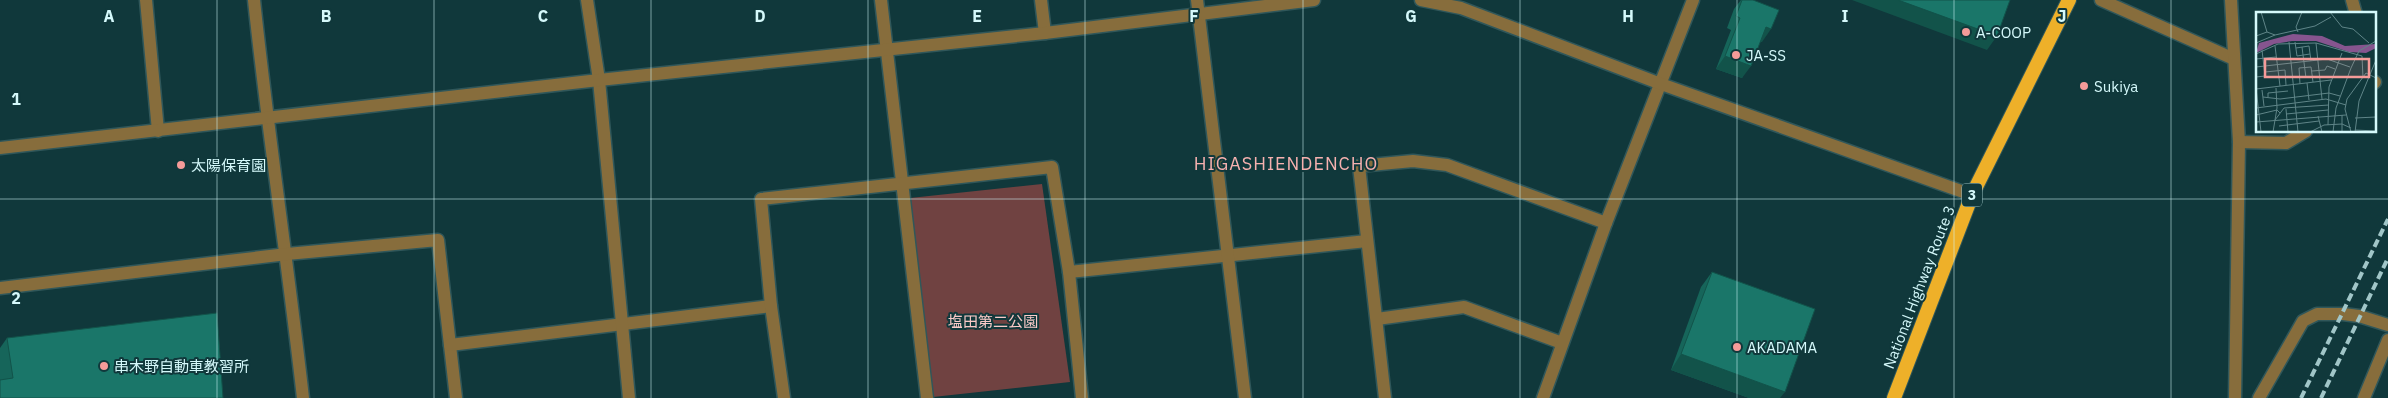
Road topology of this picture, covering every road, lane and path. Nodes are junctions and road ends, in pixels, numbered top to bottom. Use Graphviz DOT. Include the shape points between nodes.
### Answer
graph roads {
  1 [pos="146,0"];
  2 [pos="254,0"];
  3 [pos="587,0"];
  4 [pos="880,0"];
  5 [pos="1041,0"];
  6 [pos="1197,0"];
  7 [pos="1314,0"];
  8 [pos="1421,0"];
  9 [pos="1693,0"];
  10 [pos="2069,0"];
  11 [pos="2101,0"];
  12 [pos="2231,0"];
  13 [pos="1198,14"];
  14 [pos="1045,33"];
  15 [pos="886,51"];
  16 [pos="2234,58"];
  17 [pos="599,80"];
  18 [pos="1661,84"];
  19 [pos="266,119"];
  20 [pos="158,131"];
  21 [pos="2304,132"];
  22 [pos="2239,142"];
  23 [pos="0,148"];
  24 [pos="901,182"];
  25 [pos="1972,195"];
  26 [pos="1606,223"];
  27 [pos="1367,242"];
  28 [pos="287,254"];
  29 [pos="1228,256"];
  30 [pos="1069,272"];
  31 [pos="0,288"];
  32 [pos="771,306"];
  33 [pos="1377,319"];
  34 [pos="623,324"];
  35 [pos="2388,325"];
  36 [pos="2388,340"];
  37 [pos="1562,344"];
  38 [pos="450,345"];
  39 [pos="304,398"];
  40 [pos="456,398"];
  41 [pos="629,398"];
  42 [pos="784,398"];
  43 [pos="927,398"];
  44 [pos="1082,398"];
  45 [pos="1245,398"];
  46 [pos="1385,398"];
  47 [pos="1543,398"];
  48 [pos="1894,398"];
  49 [pos="2235,398"];
  50 [pos="2259,398"];
  51 [pos="2364,398"];
  1 -- 20 [label="street"];
  2 -- 19 [label="street"];
  3 -- 17 [label="street"];
  4 -- 15 [label="street"];
  5 -- 14 [label="street"];
  6 -- 13 [label="street"];
  7 -- 13 [label="street"];
  8 -- 18 [label="street" via="1461,8"];
  9 -- 18 [label="street"];
  10 -- 25 [label="highway, National Highway Route 3 / 3"];
  11 -- 16 [label="street"];
  12 -- 16 [label="street"];
  13 -- 14 [label="street"];
  13 -- 29 [label="street"];
  14 -- 15 [label="street"];
  15 -- 17 [label="street"];
  15 -- 24 [label="street"];
  16 -- 22 [label="street"];
  17 -- 19 [label="street"];
  17 -- 34 [label="street"];
  18 -- 25 [label="street"];
  18 -- 26 [label="street"];
  19 -- 20 [label="street"];
  19 -- 28 [label="street"];
  20 -- 23 [label="street"];
  21 -- 22 [label="street" via="2286,143"];
  22 -- 49 [label="street"];
  24 -- 30 [label="street" via="1052,167"];
  24 -- 32 [label="street" via="761,200"];
  24 -- 43 [label="street"];
  25 -- 48 [label="highway, National Highway Route 3 / 3"];
  26 -- 27 [label="street" via="1447,165 1414,161 1359,166"];
  26 -- 37 [label="street"];
  27 -- 29 [label="street"];
  27 -- 33 [label="street"];
  28 -- 31 [label="street"];
  28 -- 38 [label="street" via="438,240"];
  28 -- 39 [label="street"];
  29 -- 30 [label="street"];
  29 -- 45 [label="street"];
  30 -- 44 [label="street"];
  32 -- 34 [label="street"];
  32 -- 42 [label="street"];
  33 -- 37 [label="street" via="1464,307"];
  33 -- 46 [label="street"];
  34 -- 38 [label="street"];
  34 -- 41 [label="street"];
  35 -- 50 [label="street" via="2343,314 2317,314 2303,321"];
  36 -- 51 [label="street"];
  37 -- 47 [label="street"];
  38 -- 40 [label="street"];
}
